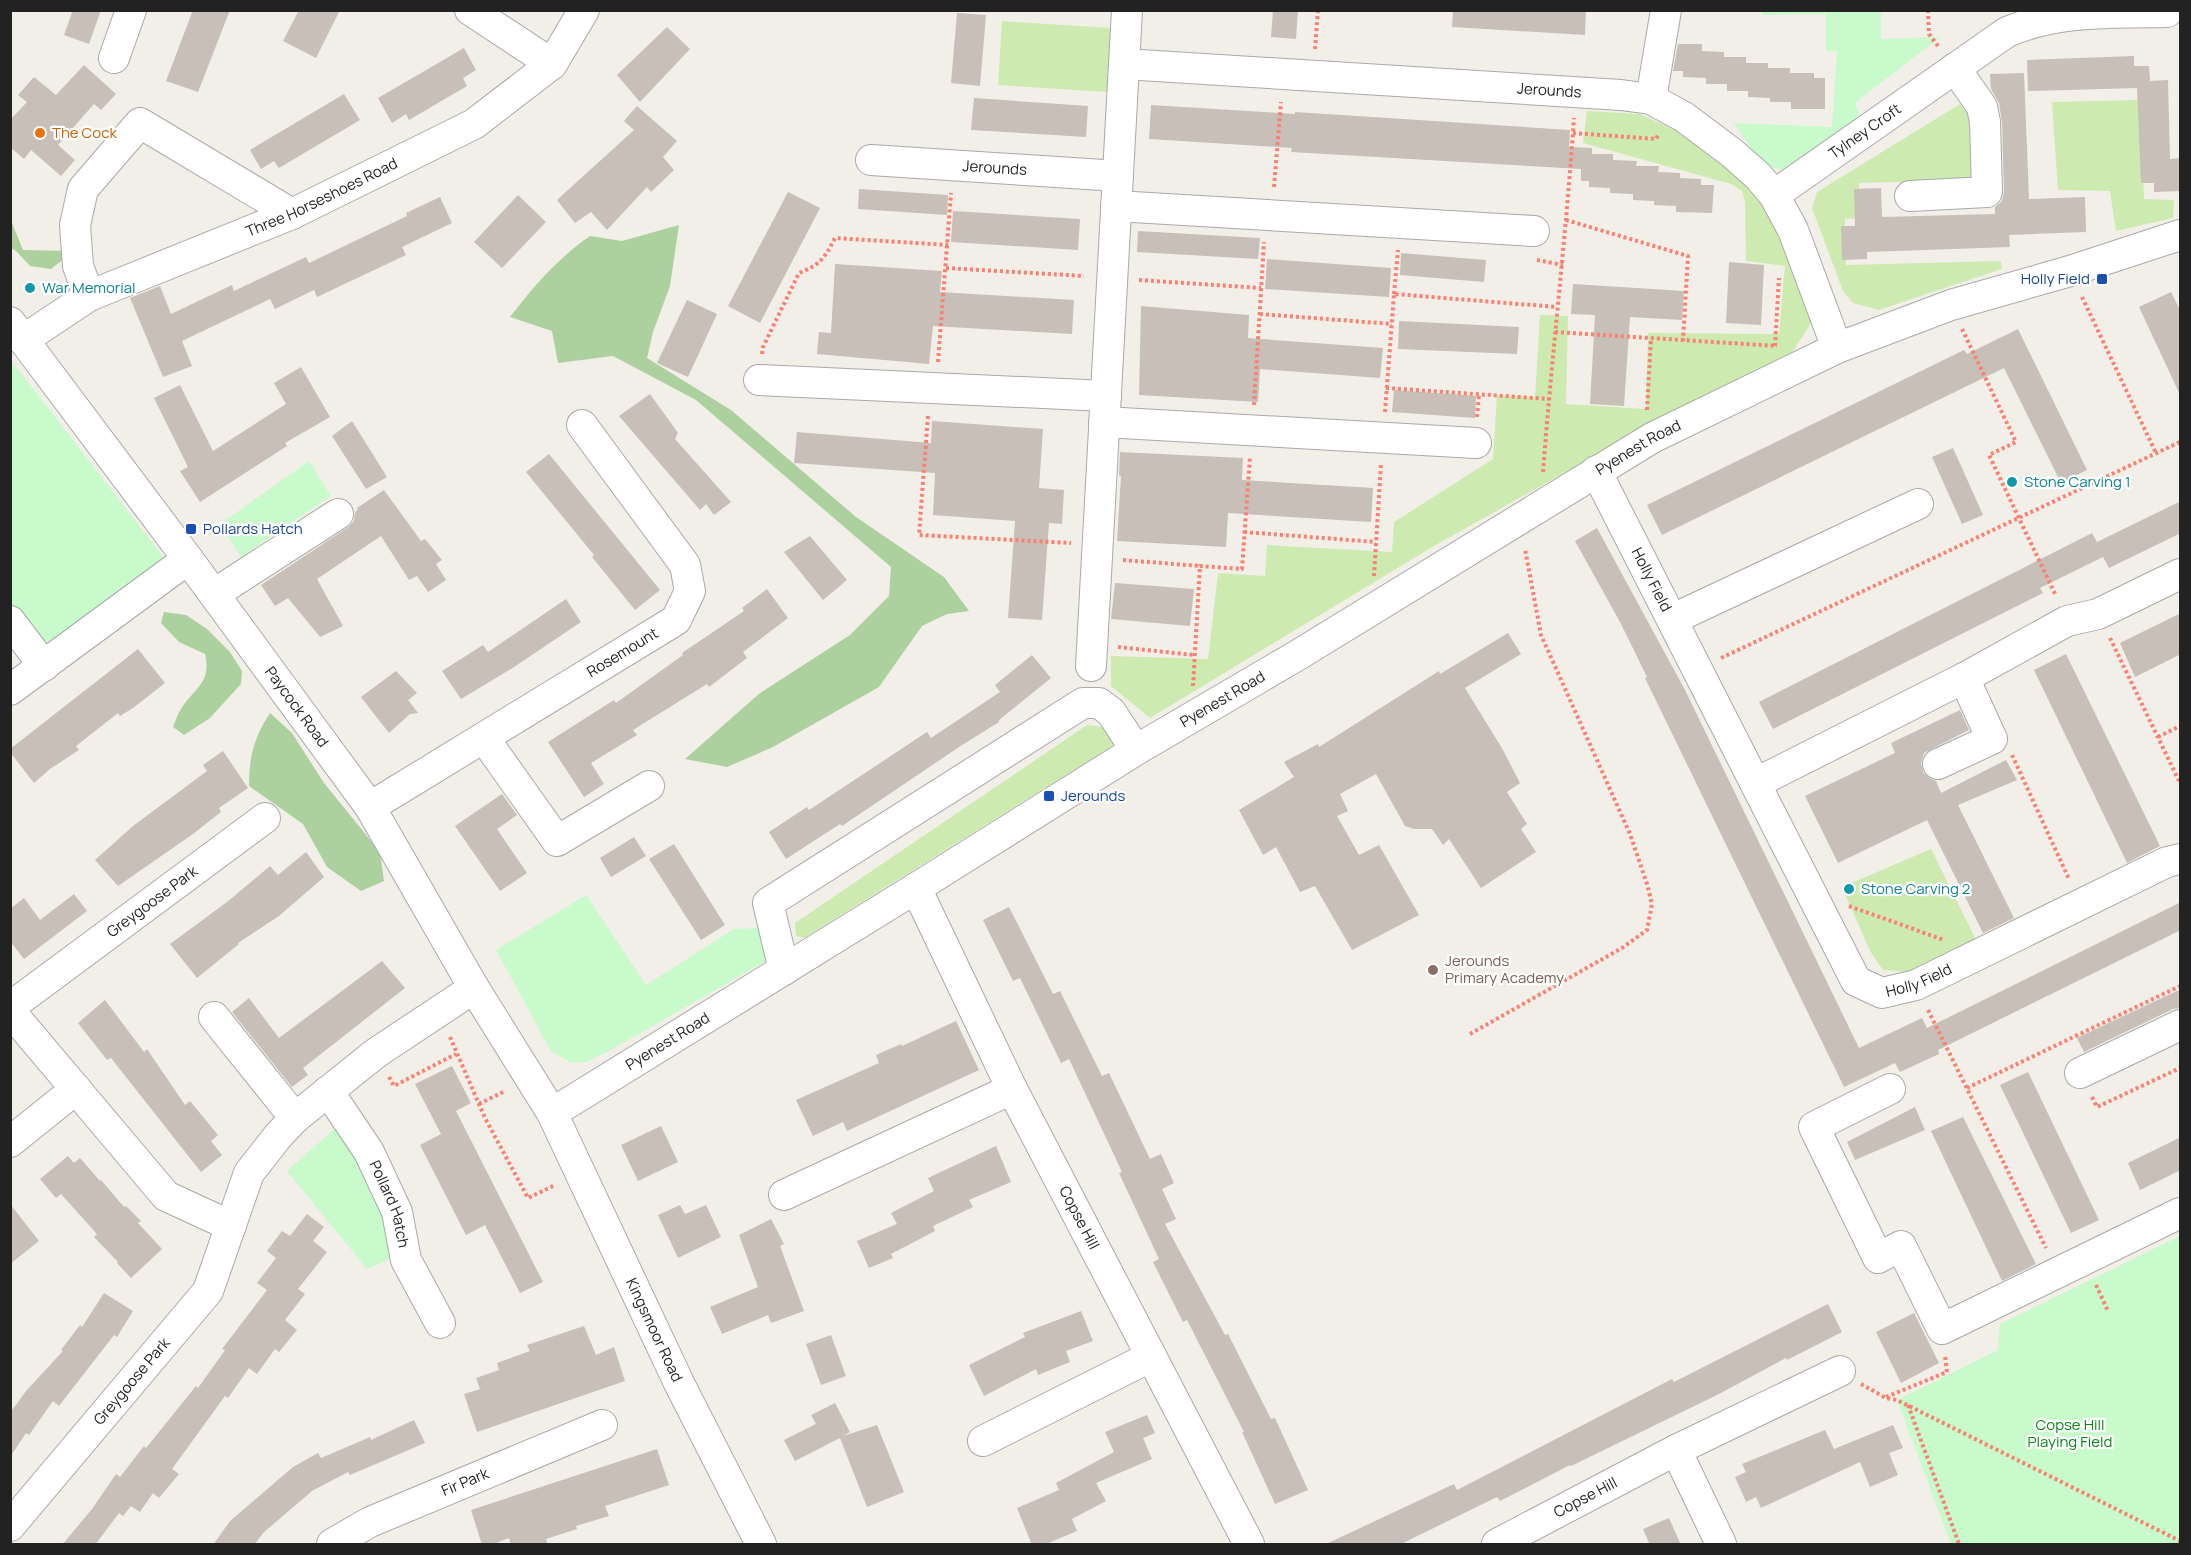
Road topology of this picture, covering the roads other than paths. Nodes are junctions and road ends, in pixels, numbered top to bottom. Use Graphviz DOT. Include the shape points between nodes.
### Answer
graph roads {
  1 [pos="131,10"];
  2 [pos="470,10"];
  3 [pos="584,10"];
  4 [pos="1127,10"];
  5 [pos="1666,10"];
  6 [pos="2085,12"];
  7 [pos="2167,12"];
  8 [pos="114,58"];
  9 [pos="552,64"];
  10 [pos="1124,64"];
  11 [pos="1955,68"];
  12 [pos="1660,104"];
  13 [pos="871,159"];
  14 [pos="1117,191"];
  15 [pos="1774,195"];
  16 [pos="1910,196"];
  17 [pos="292,214"];
  18 [pos="1534,231"];
  19 [pos="2181,235"];
  20 [pos="89,296"];
  21 [pos="17,331"];
  22 [pos="1837,348"];
  23 [pos="759,380"];
  24 [pos="1105,409"];
  25 [pos="582,425"];
  26 [pos="1476,443"];
  27 [pos="1596,471"];
  28 [pos="1918,504"];
  29 [pos="338,514"];
  30 [pos="188,559"];
  31 [pos="2181,574"];
  32 [pos="214,594"];
  33 [pos="1673,619"];
  34 [pos="10,621"];
  35 [pos="1092,656"];
  36 [pos="44,666"];
  37 [pos="1964,678"];
  38 [pos="10,690"];
  39 [pos="484,738"];
  40 [pos="1136,750"];
  41 [pos="1938,764"];
  42 [pos="1756,783"];
  43 [pos="649,786"];
  44 [pos="370,807"];
  45 [pos="265,818"];
  46 [pos="2181,859"];
  47 [pos="916,888"];
  48 [pos="784,970"];
  49 [pos="474,988"];
  50 [pos="10,1009"];
  51 [pos="214,1017"];
  52 [pos="2181,1025"];
  53 [pos="2080,1073"];
  54 [pos="76,1089"];
  55 [pos="1012,1089"];
  56 [pos="1890,1089"];
  57 [pos="328,1091"];
  58 [pos="552,1113"];
  59 [pos="295,1118"];
  60 [pos="10,1142"];
  61 [pos="784,1195"];
  62 [pos="2181,1213"];
  63 [pos="231,1226"];
  64 [pos="440,1323"];
  65 [pos="1150,1357"];
  66 [pos="1840,1371"];
  67 [pos="602,1425"];
  68 [pos="983,1441"];
  69 [pos="1676,1450"];
  70 [pos="10,1526"];
  71 [pos="332,1545"];
  72 [pos="761,1545"];
  73 [pos="1249,1545"];
  74 [pos="1497,1545"];
  75 [pos="1721,1545"];
  1 -- 8 [label="street"];
  2 -- 9 [label="street"];
  3 -- 9 [label="street, Three Horseshoes Road"];
  4 -- 10 [label="street"];
  5 -- 12 [label="street"];
  6 -- 7 [label="street, Tylney Croft"];
  6 -- 11 [label="street, Tylney Croft" via="2025,24"];
  9 -- 17 [label="street, Three Horseshoes Road" via="474,124"];
  10 -- 12 [label="street, Jerounds" via="1576,93"];
  10 -- 14 [label="street"];
  11 -- 15 [label="street, Tylney Croft"];
  11 -- 16 [label="street" via="1982,107 1987,192"];
  12 -- 15 [label="street, Jerounds" via="1732,153"];
  13 -- 14 [label="street, Jerounds"];
  14 -- 18 [label="street, Jerounds" via="1269,215"];
  14 -- 24 [label="street"];
  15 -- 22 [label="street, Jerounds" via="1793,230"];
  17 -- 20 [label="street, Three Horseshoes Road"];
  17 -- 20 [label="street" via="140,123 83,189 75,225 78,266"];
  19 -- 22 [label="street, Pyenest Road" via="1951,305"];
  20 -- 21 [label="street, Three Horseshoes Road"];
  21 -- 30 [label="street, Paycock Road"];
  22 -- 27 [label="street, Pyenest Road" via="1652,438"];
  23 -- 24 [label="street"];
  24 -- 26 [label="street" via="1253,430"];
  24 -- 35 [label="street"];
  25 -- 39 [label="street, Rosemount" via="676,551 685,565 690,591 676,620"];
  27 -- 33 [label="street, Holly Field"];
  27 -- 40 [label="street, Pyenest Road"];
  28 -- 33 [label="street"];
  29 -- 32 [label="street"];
  30 -- 32 [label="street, Paycock Road"];
  30 -- 36 [label="street"];
  31 -- 37 [label="street" via="2097,614 2067,621"];
  32 -- 44 [label="street, Paycock Road"];
  33 -- 42 [label="street, Holly Field"];
  34 -- 36 [label="street"];
  36 -- 38 [label="street"];
  37 -- 41 [label="street" via="1992,739"];
  37 -- 42 [label="street"];
  39 -- 43 [label="street" via="556,841"];
  39 -- 44 [label="street, Rosemount"];
  40 -- 47 [label="street, Pyenest Road"];
  40 -- 48 [label="street" via="1111,712 1099,703 1083,703 768,903"];
  42 -- 46 [label="street, Holly Field" via="1856,981 1882,993 1916,985 2167,862"];
  44 -- 49 [label="street, Paycock Road"];
  45 -- 50 [label="street, Greygoose Park"];
  47 -- 48 [label="street, Pyenest Road"];
  47 -- 55 [label="street, Copse Hill"];
  48 -- 58 [label="street, Pyenest Road"];
  49 -- 57 [label="street, Greygoose Park" via="376,1053"];
  49 -- 58 [label="street, Paycock Road"];
  50 -- 54 [label="street, Greygoose Park"];
  51 -- 59 [label="street"];
  52 -- 53 [label="street"];
  54 -- 60 [label="street"];
  54 -- 63 [label="street, Greygoose Park" via="166,1196"];
  55 -- 61 [label="street"];
  55 -- 65 [label="street, Copse Hill"];
  56 -- 62 [label="street" via="1814,1127 1878,1258 1901,1246 1942,1329"];
  57 -- 59 [label="street, Greygoose Park"];
  57 -- 64 [label="street, Pollard Hatch" via="369,1152 397,1212 406,1260"];
  58 -- 72 [label="street, Kingsmoor Road" via="679,1383"];
  59 -- 63 [label="street, Greygoose Park" via="249,1173"];
  63 -- 70 [label="street, Greygoose Park" via="208,1291"];
  65 -- 68 [label="street"];
  65 -- 73 [label="street, Copse Hill"];
  66 -- 69 [label="street, Copse Hill"];
  67 -- 71 [label="street, Fir Park" via="370,1522"];
  69 -- 74 [label="street, Copse Hill"];
  69 -- 75 [label="street"];
}
